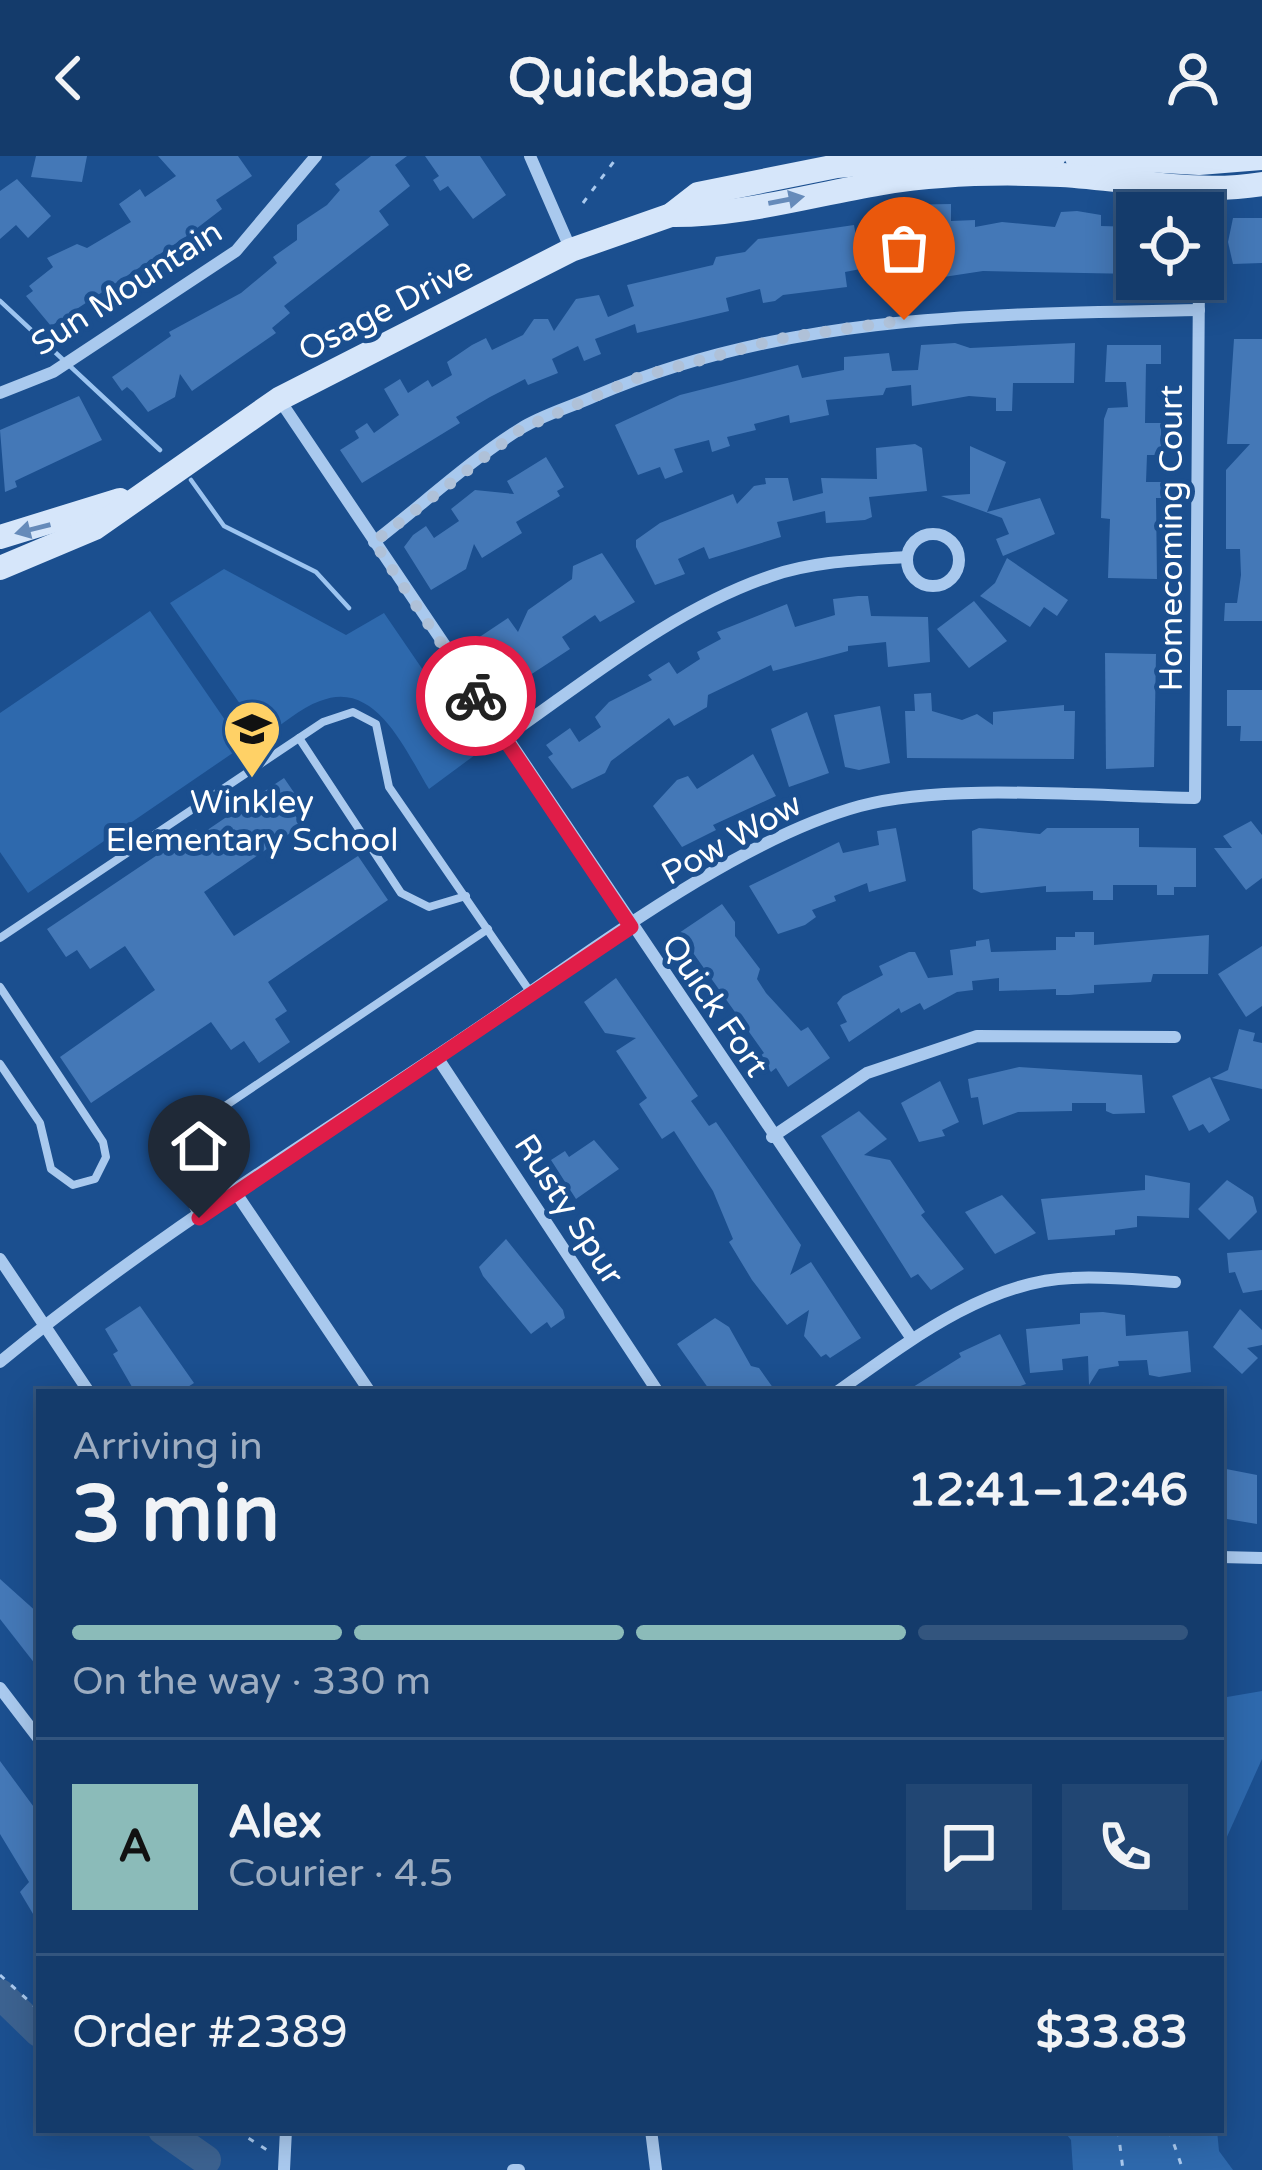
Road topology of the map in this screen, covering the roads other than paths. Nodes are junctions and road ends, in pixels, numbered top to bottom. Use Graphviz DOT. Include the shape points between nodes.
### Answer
graph roads {
  1 [pos="530,156"];
  2 [pos="1054,156"];
  3 [pos="1076,156"];
  4 [pos="1262,158"];
  5 [pos="305,159"];
  6 [pos="1199,180"];
  7 [pos="1262,184"];
  8 [pos="670,215"];
  9 [pos="571,250"];
  10 [pos="1199,300"];
  11 [pos="1199,310"];
  12 [pos="0,393"];
  13 [pos="279,400"];
  14 [pos="144,490"];
  15 [pos="0,537"];
  16 [pos="374,542"];
  17 [pos="907,557"];
  18 [pos="0,568"];
  19 [pos="299,738"];
  20 [pos="504,738"];
  21 [pos="1195,798"];
  22 [pos="466,896"];
  23 [pos="631,927"];
  24 [pos="488,929"];
  25 [pos="0,938"];
  26 [pos="0,987"];
  27 [pos="531,993"];
  28 [pos="1175,1036"];
  29 [pos="436,1057"];
  30 [pos="0,1064"];
  31 [pos="772,1136"];
  32 [pos="236,1193"];
  33 [pos="199,1218"];
  34 [pos="0,1259"];
  35 [pos="1175,1282"];
  36 [pos="45,1325"];
  37 [pos="912,1339"];
  38 [pos="0,1362"];
  39 [pos="87,1389"];
  40 [pos="368,1389"];
  41 [pos="656,1389"];
  42 [pos="841,1389"];
  43 [pos="1224,1557"];
  44 [pos="1262,1558"];
  45 [pos="0,1688"];
  46 [pos="36,1734"];
  47 [pos="286,2133"];
  48 [pos="651,2133"];
  49 [pos="284,2165"];
  50 [pos="656,2170"];
  1 -- 9 [label="street"];
  2 -- 8 [label="street, Osage Drive" via="837,166 698,194"];
  3 -- 6 [label="street, Osage Drive"];
  4 -- 6 [label="street, Osage Drive"];
  5 -- 12 [label="street, Sun Mountain" via="236,251 53,372"];
  6 -- 7 [label="street, Osage Drive"];
  8 -- 6 [label="street, Osage Drive, one-way" via="940,176"];
  8 -- 9 [label="street, Osage Drive"];
  9 -- 13 [label="street, Osage Drive"];
  10 -- 11 [label="street, Homecoming Court"];
  11 -- 16 [label="street" via="950,314 712,353 521,429"];
  11 -- 21 [label="street, Homecoming Court"];
  13 -- 14 [label="street, Osage Drive"];
  13 -- 16 [label="street, Quick Fort"];
  14 -- 15 [label="street, Osage Drive, one-way"];
  14 -- 18 [label="street, Osage Drive" via="83,535"];
  16 -- 20 [label="street, Quick Fort"];
  17 -- 17 [label="street" via="915,540 941,535 959,554 958,568 951,580 925,585"];
  17 -- 20 [label="street" via="850,560 754,583 651,636"];
  19 -- 22 [label="lane" via="401,892 429,907"];
  19 -- 22 [label="lane" via="353,712 376,724 388,787"];
  19 -- 25 [label="lane"];
  20 -- 23 [label="street, Quick Fort"];
  21 -- 23 [label="street, Pow Wow" via="927,796 863,804 752,850"];
  22 -- 24 [label="lane"];
  23 -- 27 [label="street, Pow Wow"];
  23 -- 31 [label="street, Quick Fort"];
  24 -- 27 [label="lane"];
  24 -- 33 [label="lane" via="182,1135 170,1158"];
  26 -- 30 [label="lane" via="103,1142 106,1157 95,1179 73,1185 51,1169 40,1123"];
  27 -- 29 [label="street, Pow Wow"];
  28 -- 31 [label="street" via="977,1036 867,1073"];
  29 -- 32 [label="street, Pow Wow"];
  29 -- 41 [label="street, Rusty Spur"];
  31 -- 37 [label="street, Quick Fort"];
  32 -- 33 [label="street, Pow Wow"];
  32 -- 40 [label="street"];
  33 -- 36 [label="street, Pow Wow"];
  34 -- 36 [label="street"];
  35 -- 37 [label="street" via="1067,1277 995,1295"];
  36 -- 38 [label="street, Pow Wow"];
  36 -- 39 [label="street"];
  37 -- 42 [label="street"];
  43 -- 44 [label="street"];
  45 -- 46 [label="street"];
  47 -- 49 [label="street"];
  48 -- 50 [label="street"];
}
